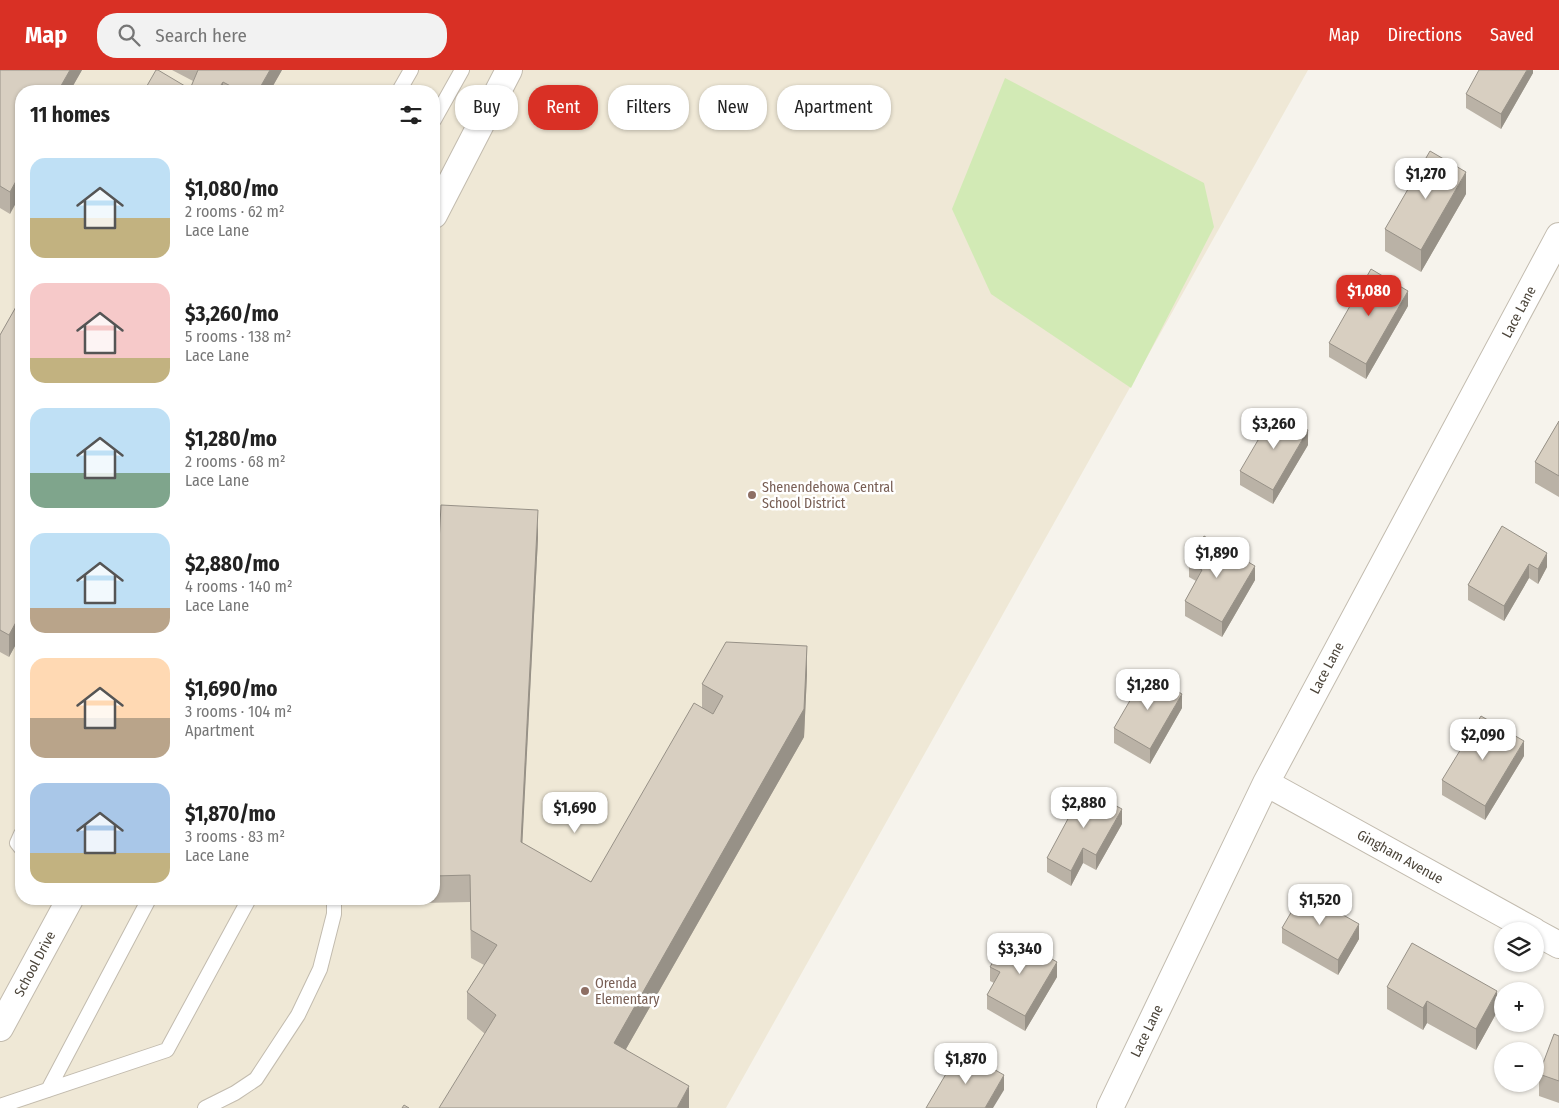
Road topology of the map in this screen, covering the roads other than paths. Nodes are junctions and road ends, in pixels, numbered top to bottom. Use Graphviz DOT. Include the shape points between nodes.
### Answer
graph roads {
  1 [pos="411,70"];
  2 [pos="462,70"];
  3 [pos="509,70"];
  4 [pos="402,85"];
  5 [pos="440,109"];
  6 [pos="440,203"];
  7 [pos="1559,236"];
  8 [pos="1266,783"];
  9 [pos="67,905"];
  10 [pos="146,905"];
  11 [pos="246,905"];
  12 [pos="334,905"];
  13 [pos="1519,922"];
  14 [pos="1544,936"];
  15 [pos="1559,945"];
  16 [pos="0,1028"];
  17 [pos="48,1090"];
  18 [pos="0,1106"];
  19 [pos="205,1108"];
  20 [pos="1110,1108"];
  1 -- 4 [label="lane"];
  2 -- 5 [label="lane"];
  3 -- 6 [label="street"];
  7 -- 8 [label="street, Lace Lane"];
  8 -- 13 [label="street, Gingham Avenue"];
  8 -- 20 [label="street, Lace Lane"];
  9 -- 16 [label="street, School Drive"];
  10 -- 17 [label="lane"];
  11 -- 17 [label="lane" via="167,1050"];
  12 -- 19 [label="lane" via="320,969 298,1015 256,1080"];
  14 -- 15 [label="street, Gingham Avenue"];
  17 -- 18 [label="lane"];
}
